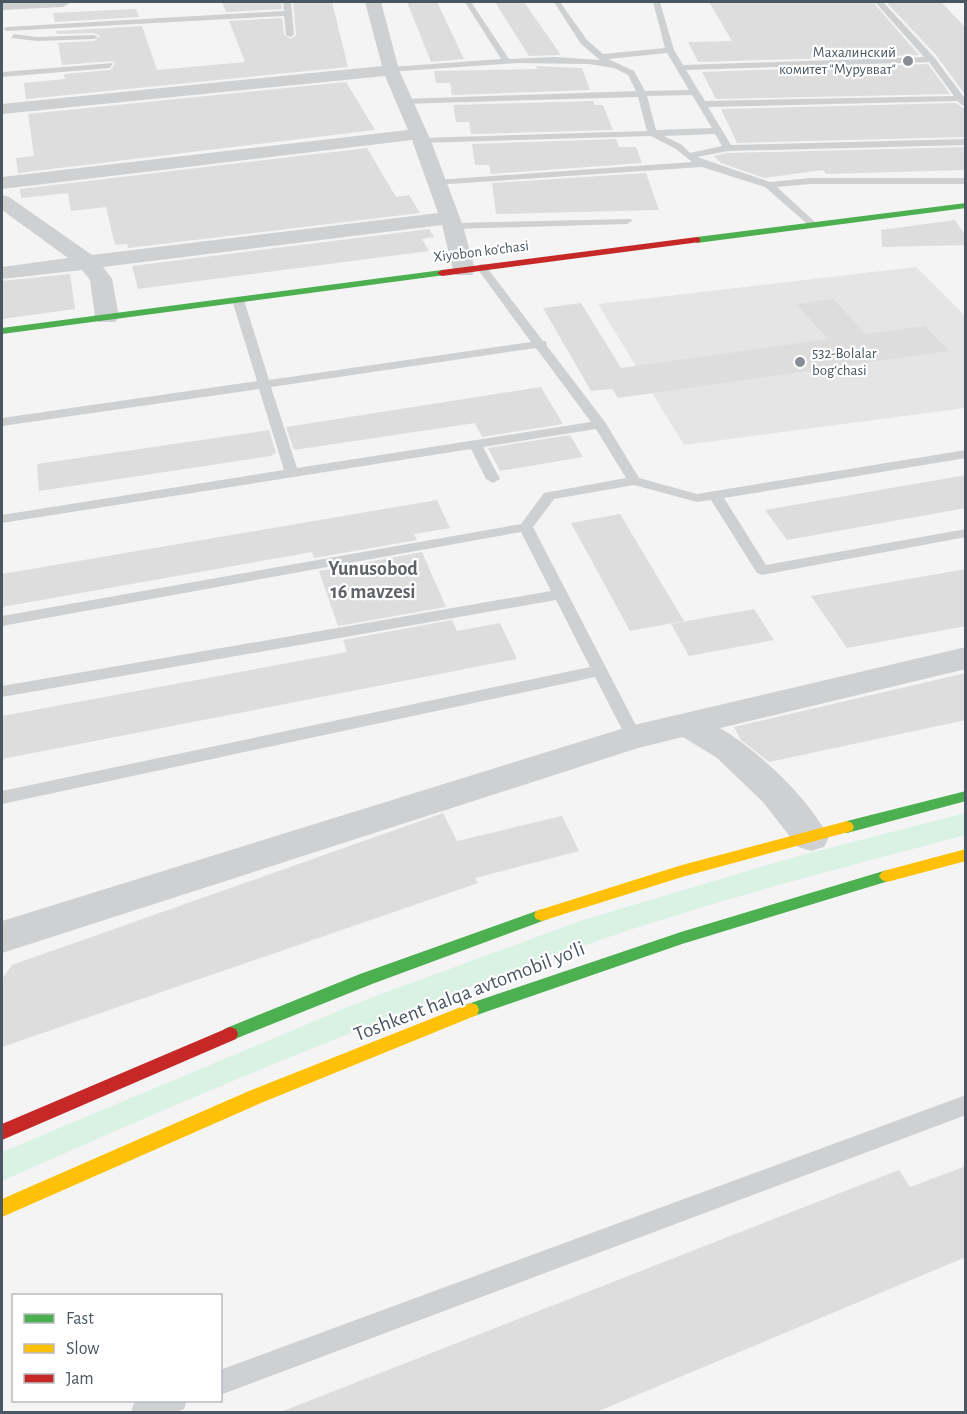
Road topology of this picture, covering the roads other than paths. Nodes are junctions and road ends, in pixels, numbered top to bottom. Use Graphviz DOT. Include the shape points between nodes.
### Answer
graph roads {
  1 [pos="63,2"];
  2 [pos="287,2"];
  3 [pos="373,2"];
  4 [pos="468,2"];
  5 [pos="557,2"];
  6 [pos="657,2"];
  7 [pos="879,2"];
  8 [pos="288,13"];
  9 [pos="8,15"];
  10 [pos="290,35"];
  11 [pos="94,37"];
  12 [pos="670,50"];
  13 [pos="602,57"];
  14 [pos="931,59"];
  15 [pos="506,61"];
  16 [pos="110,65"];
  17 [pos="611,66"];
  18 [pos="681,68"];
  19 [pos="391,70"];
  20 [pos="2,75"];
  21 [pos="695,92"];
  22 [pos="640,94"];
  23 [pos="404,102"];
  24 [pos="963,102"];
  25 [pos="701,104"];
  26 [pos="2,109"];
  27 [pos="716,131"];
  28 [pos="652,133"];
  29 [pos="420,137"];
  30 [pos="966,142"];
  31 [pos="728,148"];
  32 [pos="688,156"];
  33 [pos="703,164"];
  34 [pos="966,181"];
  35 [pos="2,183"];
  36 [pos="437,183"];
  37 [pos="769,186"];
  38 [pos="2,201"];
  39 [pos="966,206"];
  40 [pos="627,221"];
  41 [pos="452,222"];
  42 [pos="812,225"];
  43 [pos="87,262"];
  44 [pos="472,268"];
  45 [pos="2,273"];
  46 [pos="238,300"];
  47 [pos="107,317"];
  48 [pos="2,331"];
  49 [pos="542,345"];
  50 [pos="263,385"];
  51 [pos="2,423"];
  52 [pos="600,425"];
  53 [pos="475,444"];
  54 [pos="966,454"];
  55 [pos="292,473"];
  56 [pos="493,479"];
  57 [pos="634,482"];
  58 [pos="716,496"];
  59 [pos="2,519"];
  60 [pos="526,527"];
  61 [pos="966,533"];
  62 [pos="560,594"];
  63 [pos="2,621"];
  64 [pos="966,658"];
  65 [pos="599,671"];
  66 [pos="2,692"];
  67 [pos="688,725"];
  68 [pos="634,737"];
  69 [pos="966,796"];
  70 [pos="2,798"];
  71 [pos="811,837"];
  72 [pos="966,855"];
  73 [pos="2,937"];
  74 [pos="966,1105"];
  75 [pos="2,1132"];
  76 [pos="2,1208"];
  77 [pos="222,1382"];
  78 [pos="172,1402"];
  79 [pos="143,1413"];
  1 -- 9 [label="street"];
  2 -- 8 [label="lane"];
  3 -- 19 [label="street"];
  4 -- 15 [label="lane"];
  5 -- 13 [label="lane" via="584,42"];
  6 -- 12 [label="lane"];
  7 -- 14 [label="lane"];
  8 -- 9 [label="lane"];
  8 -- 10 [label="lane"];
  9 -- 11 [label="lane" via="8,33 24,38"];
  12 -- 13 [label="lane"];
  12 -- 18 [label="lane"];
  13 -- 17 [label="lane"];
  14 -- 18 [label="lane"];
  14 -- 24 [label="lane"];
  15 -- 17 [label="lane" via="563,60"];
  15 -- 19 [label="lane"];
  16 -- 20 [label="lane"];
  17 -- 22 [label="lane" via="631,72"];
  18 -- 21 [label="lane"];
  19 -- 23 [label="street"];
  19 -- 26 [label="street"];
  21 -- 22 [label="lane"];
  21 -- 25 [label="lane"];
  22 -- 23 [label="lane"];
  22 -- 28 [label="lane"];
  23 -- 29 [label="street"];
  24 -- 25 [label="lane"];
  25 -- 27 [label="lane"];
  27 -- 28 [label="lane"];
  27 -- 31 [label="lane"];
  28 -- 29 [label="lane"];
  28 -- 32 [label="lane"];
  29 -- 35 [label="street"];
  29 -- 36 [label="street"];
  30 -- 31 [label="lane"];
  31 -- 32 [label="lane"];
  32 -- 33 [label="lane"];
  33 -- 36 [label="lane"];
  33 -- 37 [label="lane"];
  34 -- 37 [label="lane" via="810,181"];
  36 -- 41 [label="street"];
  37 -- 42 [label="lane"];
  38 -- 43 [label="street"];
  39 -- 42 [label="main road, Xiyobon ko'chasi"];
  40 -- 41 [label="lane"];
  41 -- 43 [label="street"];
  41 -- 44 [label="street"];
  42 -- 44 [label="main road, Xiyobon ko'chasi"];
  43 -- 45 [label="street"];
  43 -- 47 [label="street" via="101,279"];
  44 -- 46 [label="main road, Xiyobon ko'chasi"];
  44 -- 49 [label="lane"];
  46 -- 47 [label="main road, Xiyobon ko'chasi"];
  46 -- 50 [label="lane"];
  47 -- 48 [label="main road, Xiyobon ko'chasi"];
  49 -- 50 [label="lane"];
  49 -- 52 [label="lane"];
  50 -- 51 [label="lane"];
  50 -- 55 [label="lane"];
  52 -- 53 [label="lane"];
  52 -- 57 [label="lane"];
  53 -- 55 [label="lane"];
  53 -- 56 [label="lane"];
  54 -- 58 [label="lane"];
  55 -- 59 [label="lane"];
  57 -- 58 [label="lane" via="697,498"];
  57 -- 60 [label="lane" via="549,496"];
  58 -- 61 [label="lane" via="762,570"];
  60 -- 62 [label="lane"];
  60 -- 63 [label="lane"];
  62 -- 65 [label="lane"];
  62 -- 66 [label="lane"];
  64 -- 67 [label="street"];
  65 -- 68 [label="lane"];
  65 -- 70 [label="lane"];
  67 -- 68 [label="street"];
  67 -- 71 [label="street" via="729,749 775,793"];
  68 -- 73 [label="street"];
  69 -- 71 [label="main road"];
  71 -- 75 [label="main road" via="696,866 476,938 235,1032"];
  72 -- 76 [label="main road, Toshkent halqa avtomobil yo'li" via="735,919 511,995 261,1095"];
  74 -- 77 [label="lane"];
  78 -- 79 [label="lane"];
}
